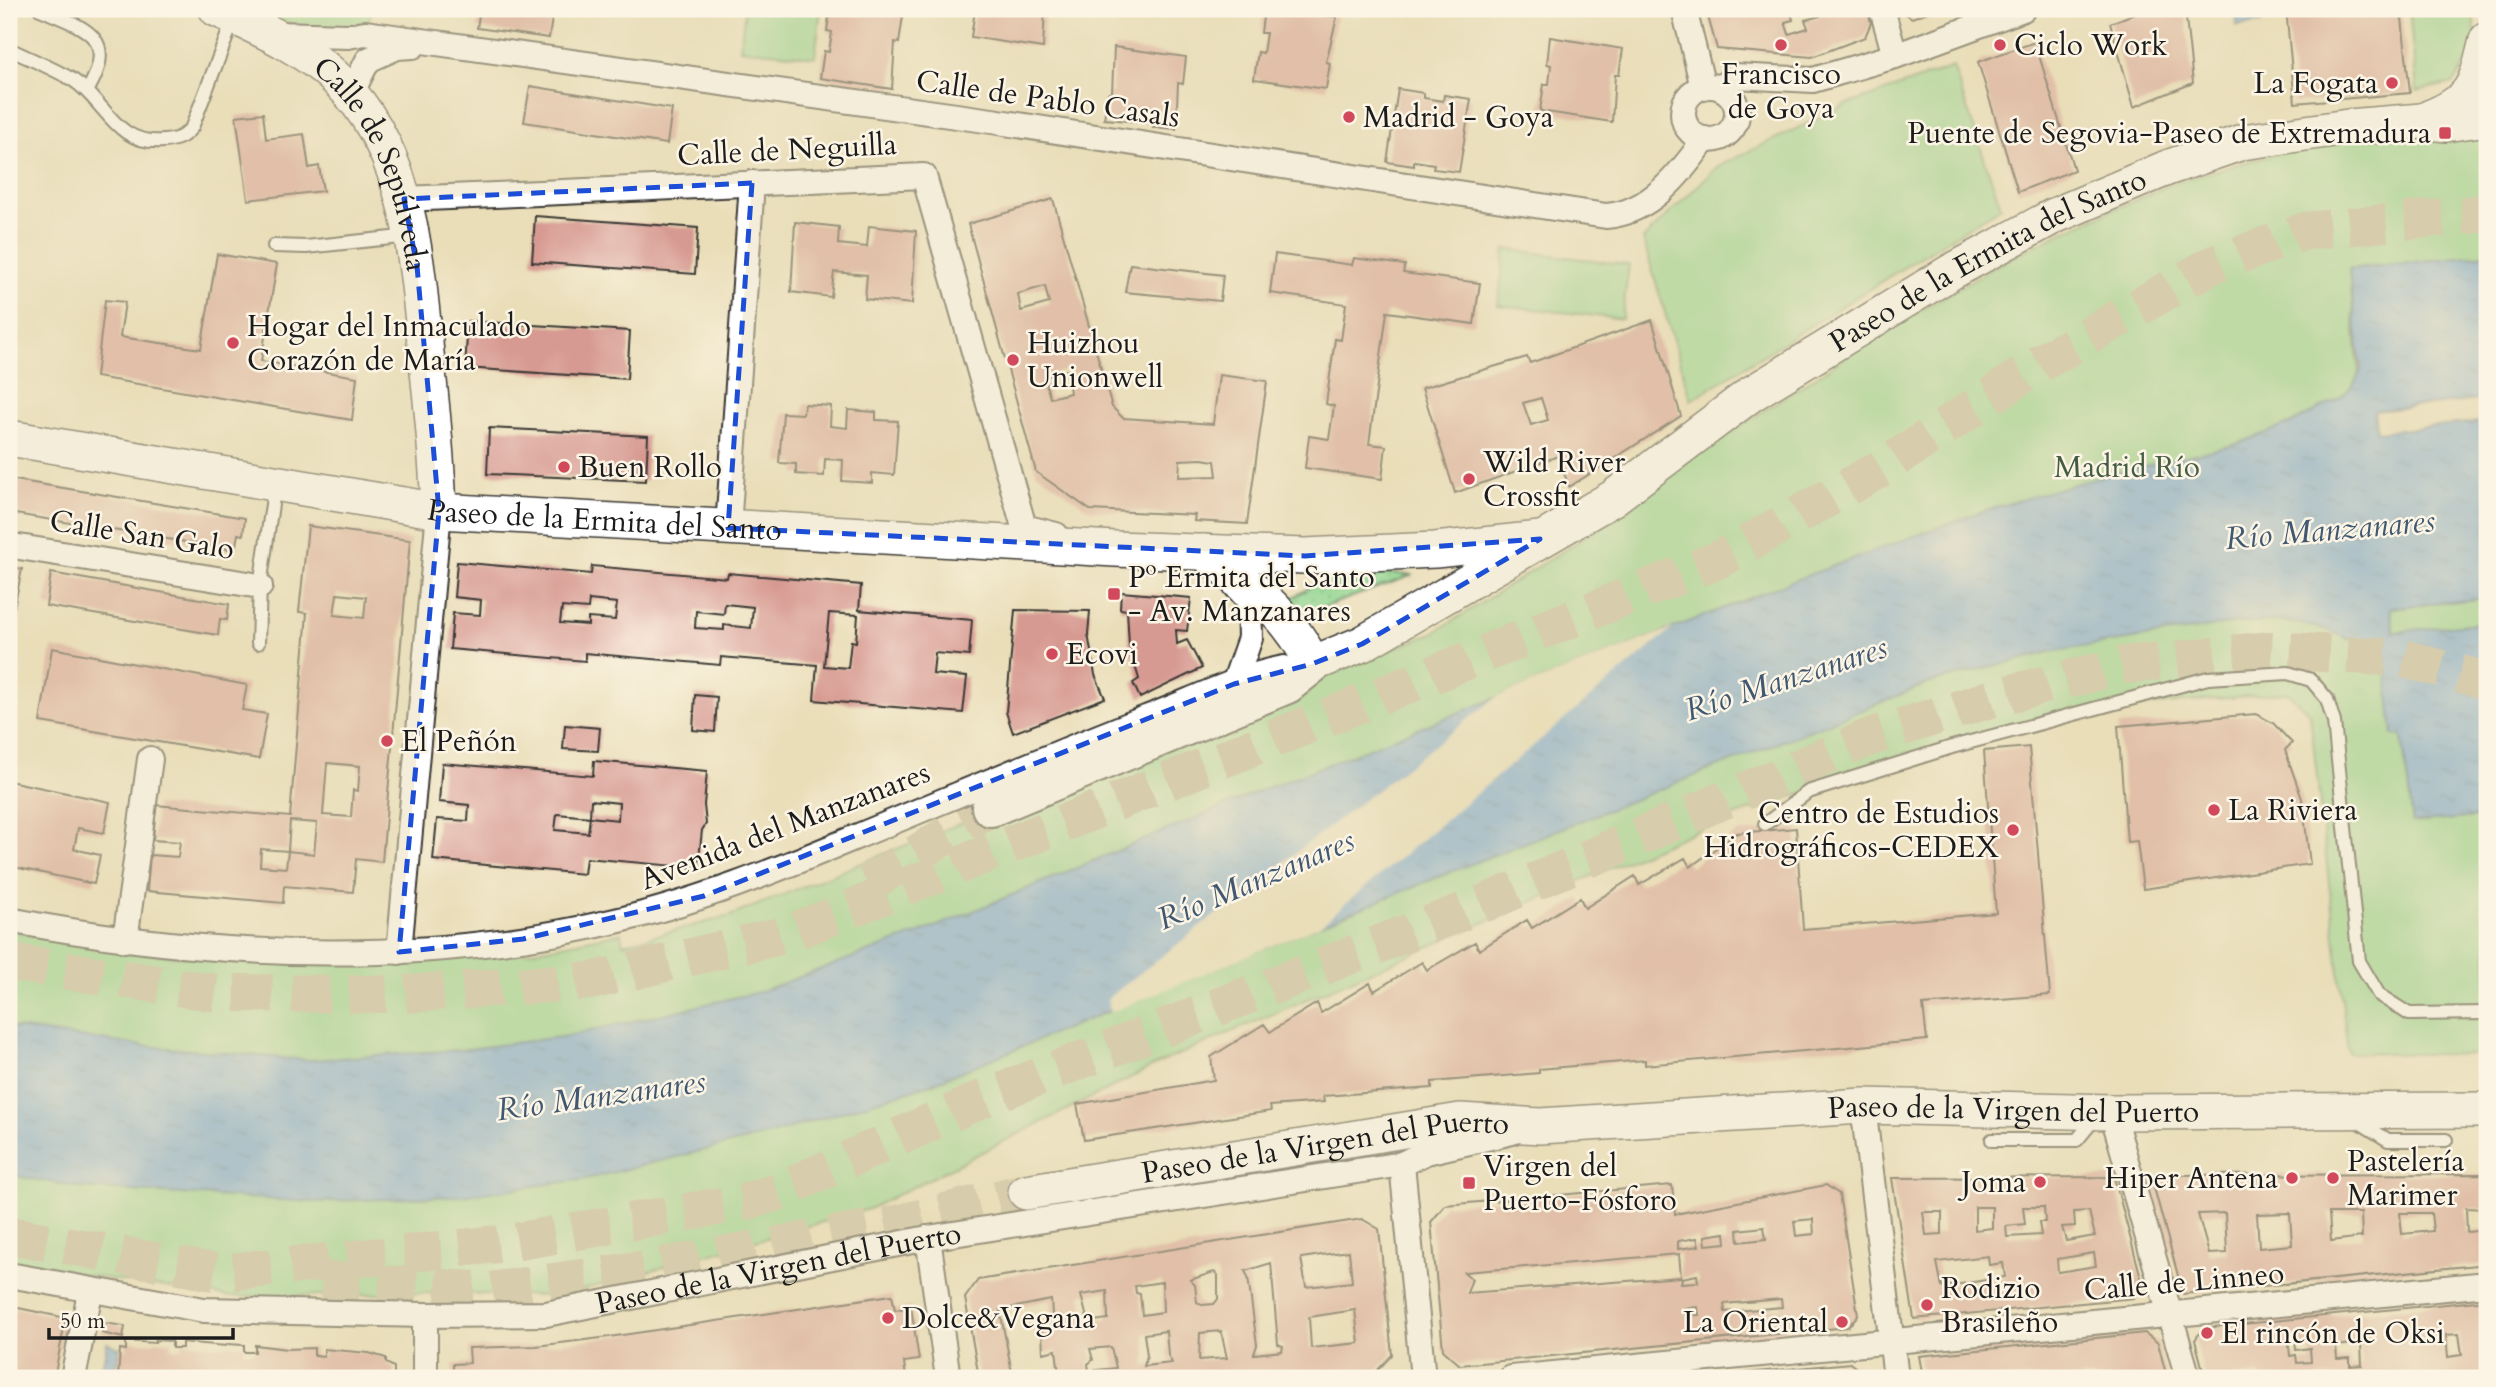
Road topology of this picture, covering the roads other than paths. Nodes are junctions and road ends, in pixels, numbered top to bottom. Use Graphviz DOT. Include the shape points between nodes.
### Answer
graph roads {
  1 [pos="40,9"];
  2 [pos="1684,9"];
  3 [pos="1882,9"];
  4 [pos="2024,9"];
  5 [pos="226,13"];
  6 [pos="275,34"];
  7 [pos="348,36"];
  8 [pos="2487,40"];
  9 [pos="438,44"];
  10 [pos="9,49"];
  11 [pos="1895,56"];
  12 [pos="368,60"];
  13 [pos="320,65"];
  14 [pos="1712,88"];
  15 [pos="88,91"];
  16 [pos="351,94"];
  17 [pos="2487,118"];
  18 [pos="2422,121"];
  19 [pos="1698,135"];
  20 [pos="752,183"];
  21 [pos="404,199"];
  22 [pos="412,235"];
  23 [pos="274,246"];
  24 [pos="9,438"];
  25 [pos="275,483"];
  26 [pos="439,511"];
  27 [pos="728,528"];
  28 [pos="1540,539"];
  29 [pos="13,547"];
  30 [pos="1115,549"];
  31 [pos="1204,552"];
  32 [pos="260,586"];
  33 [pos="258,643"];
  34 [pos="1312,664"];
  35 [pos="1234,684"];
  36 [pos="150,759"];
  37 [pos="990,807"];
  38 [pos="1765,824"];
  39 [pos="9,920"];
  40 [pos="125,940"];
  41 [pos="399,952"];
  42 [pos="2487,1013"];
  43 [pos="1863,1106"];
  44 [pos="2487,1110"];
  45 [pos="2340,1111"];
  46 [pos="2106,1112"];
  47 [pos="1540,1125"];
  48 [pos="1992,1140"];
  49 [pos="2446,1140"];
  50 [pos="1402,1164"];
  51 [pos="1026,1192"];
  52 [pos="928,1238"];
  53 [pos="9,1275"];
  54 [pos="2487,1284"];
  55 [pos="90,1292"];
  56 [pos="425,1315"];
  57 [pos="2172,1316"];
  58 [pos="1890,1339"];
  59 [pos="73,1378"];
  60 [pos="425,1378"];
  61 [pos="948,1378"];
  62 [pos="1423,1378"];
  63 [pos="1511,1378"];
  64 [pos="1896,1378"];
  65 [pos="2188,1378"];
  1 -- 15 [label="lane" via="87,29 97,40 101,55 98,73"];
  2 -- 14 [label="street"];
  3 -- 11 [label="street"];
  4 -- 11 [label="street"];
  5 -- 6 [label="street, Calle de Sepúlveda"];
  5 -- 15 [label="lane" via="192,127 185,136 145,141 122,131"];
  6 -- 7 [label="street, Calle de Pablo Casals"];
  6 -- 13 [label="street, Calle de Sepúlveda"];
  7 -- 9 [label="street, Calle de Pablo Casals" via="366,33"];
  7 -- 13 [label="street" via="326,51"];
  8 -- 18 [label="street" via="2468,95 2457,107"];
  9 -- 12 [label="street, Calle de Pablo Casals" via="397,47"];
  9 -- 19 [label="street, Calle de Pablo Casals" via="992,121 1606,216 1623,215 1661,191"];
  10 -- 15 [label="lane"];
  11 -- 14 [label="street" via="1813,80 1735,76"];
  12 -- 13 [label="street, Calle de Pablo Casals" via="344,68"];
  12 -- 16 [label="street"];
  13 -- 16 [label="street, Calle de Sepúlveda"];
  14 -- 19 [label="street" via="1695,90 1684,105 1685,123"];
  14 -- 19 [label="street" via="1733,100 1734,125 1722,137"];
  16 -- 21 [label="street, Calle de Sepúlveda" via="386,150"];
  17 -- 18 [label="street, Paseo de la Ermita del Santo" via="2445,124"];
  18 -- 28 [label="street, Paseo de la Ermita del Santo" via="2242,142 2054,216 1951,272 1751,394 1614,498"];
  20 -- 21 [label="street, Calle de Neguilla"];
  20 -- 27 [label="street"];
  20 -- 30 [label="street, Calle de Neguilla" via="924,176 1024,527"];
  21 -- 22 [label="street, Calle de Sepúlveda"];
  22 -- 23 [label="lane" via="306,247"];
  22 -- 26 [label="street, Calle de Sepúlveda"];
  24 -- 25 [label="street, Paseo de la Ermita del Santo"];
  25 -- 26 [label="street, Paseo de la Ermita del Santo"];
  25 -- 32 [label="lane"];
  26 -- 27 [label="street, Paseo de la Ermita del Santo"];
  26 -- 41 [label="street"];
  27 -- 30 [label="street, Paseo de la Ermita del Santo"];
  28 -- 31 [label="street, Paseo de la Ermita del Santo" via="1318,555"];
  28 -- 34 [label="street, Paseo de la Ermita del Santo" via="1362,644"];
  29 -- 32 [label="street, Calle San Galo"];
  30 -- 31 [label="street, Paseo de la Ermita del Santo"];
  31 -- 34 [label="street" via="1270,601"];
  31 -- 35 [label="street" via="1249,600 1250,638"];
  32 -- 33 [label="lane"];
  34 -- 35 [label="street, Avenida del Manzanares"];
  34 -- 37 [label="highway" via="1287,684"];
  35 -- 41 [label="street, Avenida del Manzanares" via="704,896 612,922 523,939"];
  36 -- 40 [label="street"];
  38 -- 42 [label="lane" via="1808,792 1952,747 2208,678 2288,673 2311,680 2327,699 2334,722 2359,961 2379,996 2409,1014"];
  39 -- 40 [label="street, Avenida del Manzanares"];
  40 -- 41 [label="street, Avenida del Manzanares" via="224,950"];
  43 -- 46 [label="street, Paseo de la Virgen del Puerto"];
  43 -- 47 [label="street, Paseo de la Virgen del Puerto"];
  43 -- 58 [label="street"];
  44 -- 45 [label="street, Paseo de la Virgen del Puerto"];
  45 -- 46 [label="street, Paseo de la Virgen del Puerto"];
  45 -- 49 [label="lane" via="2388,1140"];
  46 -- 48 [label="lane" via="2077,1140"];
  46 -- 57 [label="street"];
  47 -- 50 [label="street, Paseo de la Virgen del Puerto" via="1426,1152"];
  47 -- 51 [label="street, Paseo de la Virgen del Puerto" via="1460,1121"];
  50 -- 52 [label="street, Paseo de la Virgen del Puerto"];
  50 -- 62 [label="street"];
  52 -- 56 [label="street, Paseo de la Virgen del Puerto" via="546,1314"];
  52 -- 61 [label="street"];
  53 -- 55 [label="street, Paseo de la Virgen del Puerto"];
  54 -- 57 [label="street, Calle de Linneo"];
  55 -- 56 [label="street, Paseo de la Virgen del Puerto" via="204,1310"];
  55 -- 59 [label="street"];
  56 -- 60 [label="street"];
  57 -- 58 [label="street, Calle de Linneo"];
  57 -- 65 [label="street"];
  58 -- 63 [label="street, Calle de Linneo"];
  58 -- 64 [label="street"];
}
